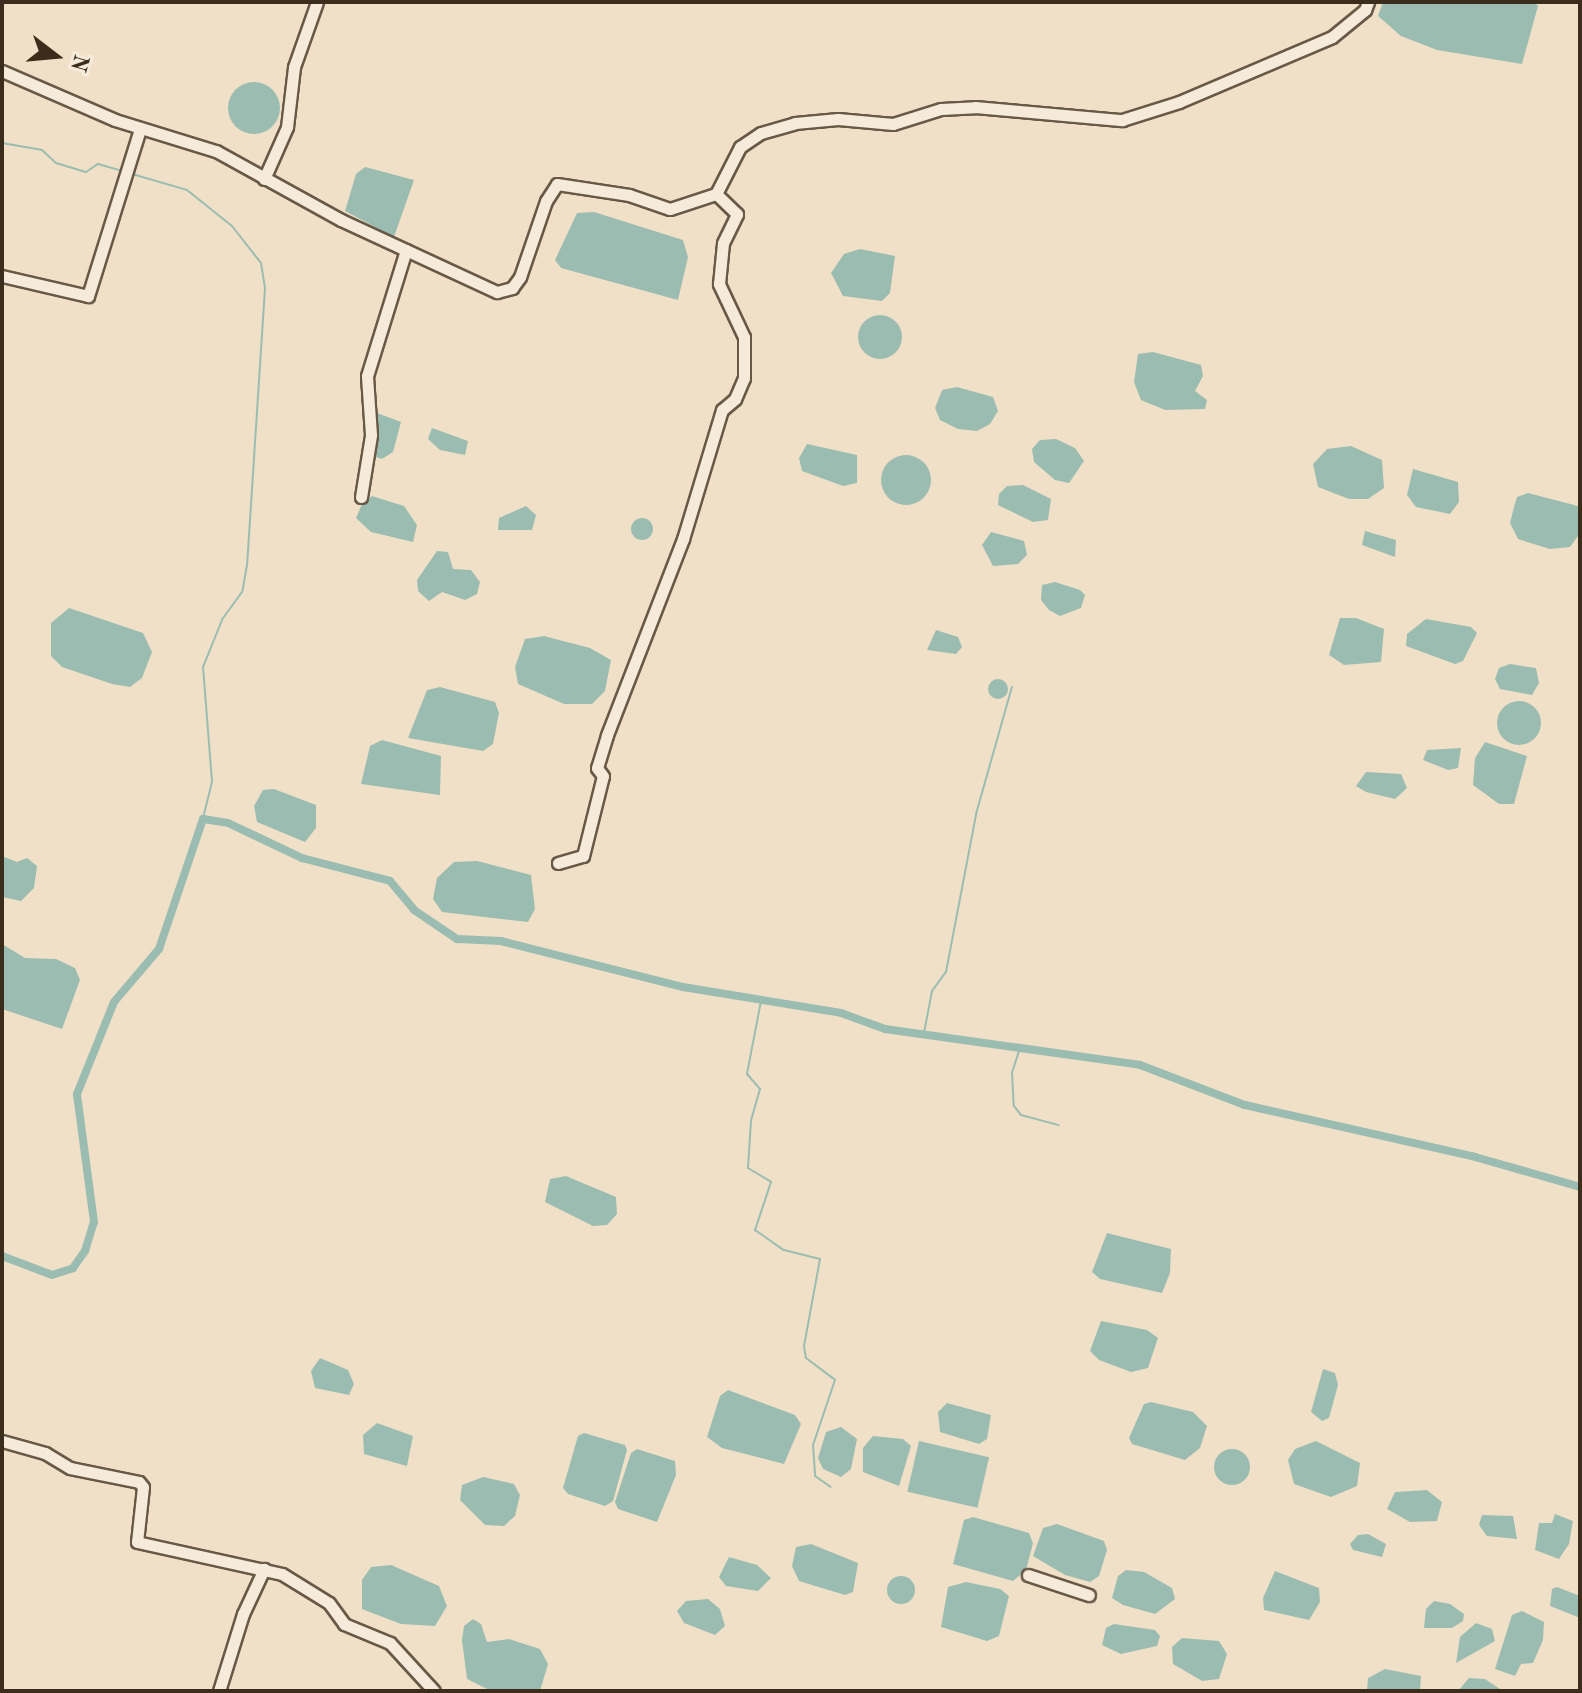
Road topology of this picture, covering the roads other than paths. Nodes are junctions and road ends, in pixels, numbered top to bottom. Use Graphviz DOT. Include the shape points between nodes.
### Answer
graph roads {
  1 [pos="317,2"];
  2 [pos="1368,2"];
  3 [pos="2,71"];
  4 [pos="140,129"];
  5 [pos="264,179"];
  6 [pos="716,194"];
  7 [pos="406,250"];
  8 [pos="2,276"];
  9 [pos="361,497"];
  10 [pos="558,863"];
  11 [pos="2,1441"];
  12 [pos="264,1569"];
  13 [pos="1028,1575"];
  14 [pos="1089,1595"];
  15 [pos="219,1691"];
  16 [pos="434,1691"];
  1 -- 5 [label="street" via="294,67 287,127"];
  2 -- 6 [label="street" via="1332,37 1179,102 1122,120 975,107 941,109 893,124 838,119 761,133 740,147"];
  3 -- 4 [label="street"];
  4 -- 5 [label="street" via="216,151"];
  4 -- 8 [label="street" via="88,296"];
  5 -- 7 [label="street"];
  6 -- 7 [label="street" via="670,209 629,195 557,184 520,277 504,291 488,290"];
  6 -- 10 [label="street" via="737,214 723,243 719,284 744,337 744,378 735,399 722,410 683,539 607,735 597,768 603,776 583,856"];
  7 -- 9 [label="street" via="367,376 371,435"];
  11 -- 12 [label="street" via="45,1453 70,1468 139,1482 143,1487 137,1542"];
  12 -- 15 [label="street" via="243,1614"];
  12 -- 16 [label="street" via="309,1589 329,1603 344,1624 390,1643"];
  13 -- 14 [label="street"];
}
